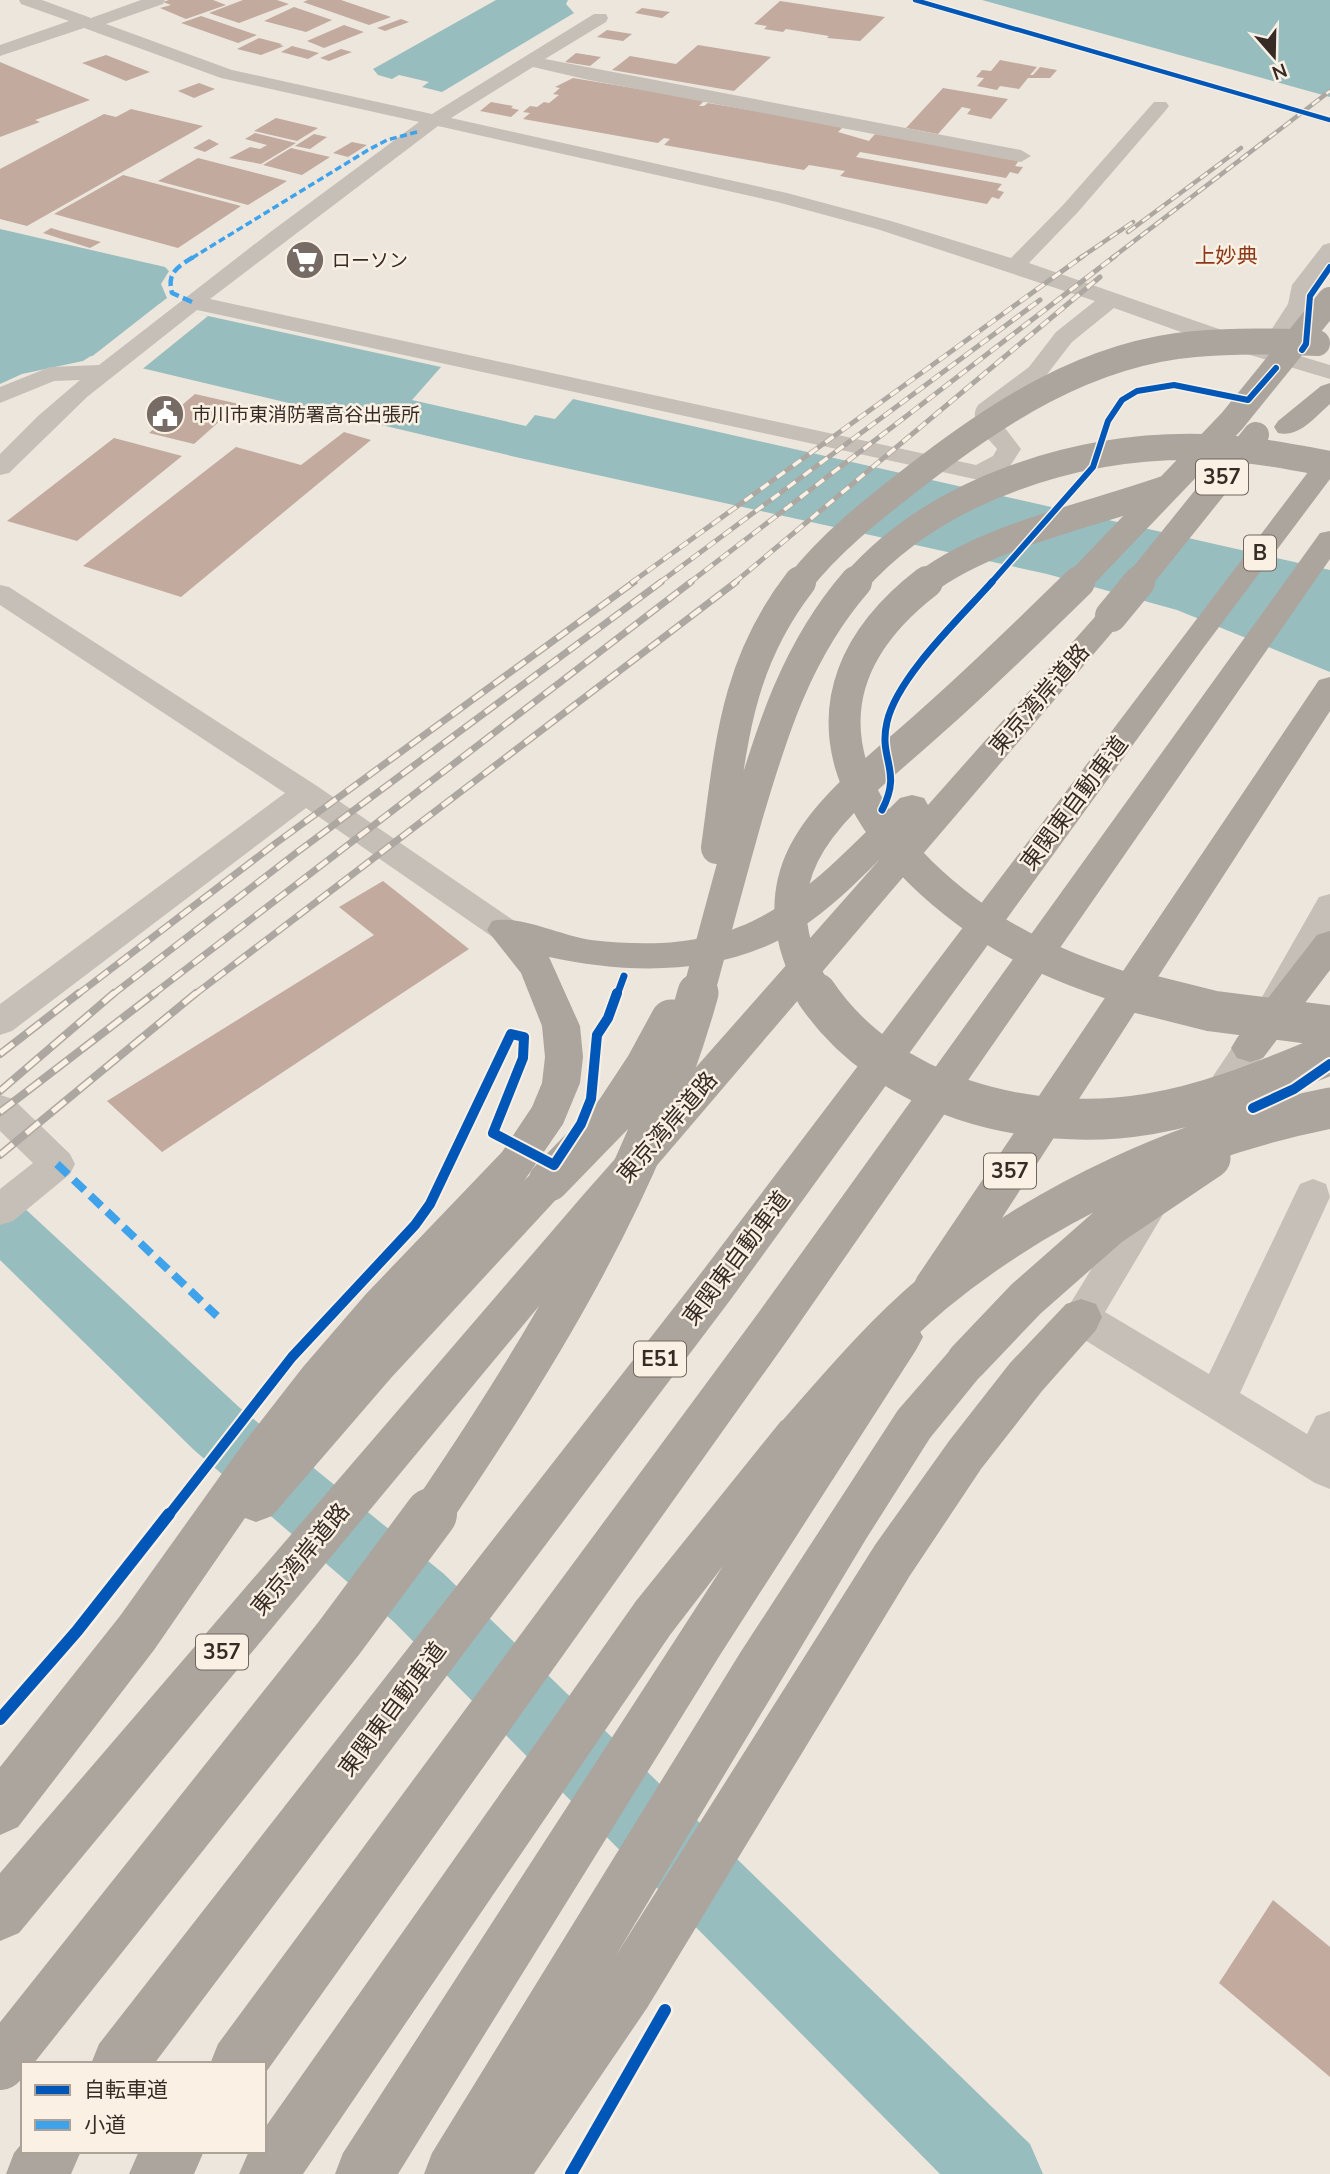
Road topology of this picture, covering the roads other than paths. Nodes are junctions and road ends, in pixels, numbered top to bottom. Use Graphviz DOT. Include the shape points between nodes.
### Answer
graph roads {
  1 [pos="27,0"];
  2 [pos="157,0"];
  3 [pos="600,18"];
  4 [pos="87,23"];
  5 [pos="0,51"];
  6 [pos="530,61"];
  7 [pos="1160,106"];
  8 [pos="433,121"];
  9 [pos="1021,156"];
  10 [pos="1330,249"];
  11 [pos="1015,266"];
  12 [pos="1111,299"];
  13 [pos="1330,300"];
  14 [pos="187,306"];
  15 [pos="1330,337"];
  16 [pos="1330,344"];
  17 [pos="1267,353"];
  18 [pos="1330,359"];
  19 [pos="110,368"];
  20 [pos="1330,372"];
  21 [pos="1330,391"];
  22 [pos="0,396"];
  23 [pos="1330,462"];
  24 [pos="0,468"];
  25 [pos="881,503"];
  26 [pos="1330,539"];
  27 [pos="0,593"];
  28 [pos="1111,616"];
  29 [pos="1190,645"];
  30 [pos="1324,696"];
  31 [pos="306,793"];
  32 [pos="1330,905"];
  33 [pos="505,930"];
  34 [pos="1330,944"];
  35 [pos="0,1022"];
  36 [pos="1330,1026"];
  37 [pos="1250,1048"];
  38 [pos="1330,1054"];
  39 [pos="1330,1096"];
  40 [pos="1330,1108"];
  41 [pos="0,1109"];
  42 [pos="1313,1194"];
  43 [pos="7,1204"];
  44 [pos="1081,1317"];
  45 [pos="361,1356"];
  46 [pos="1217,1399"];
  47 [pos="1325,1454"];
  48 [pos="0,1809"];
  49 [pos="0,1914"];
  50 [pos="121,2062"];
  51 [pos="239,2062"];
  52 [pos="0,2064"];
  53 [pos="51,2153"];
  54 [pos="174,2153"];
  55 [pos="35,2174"];
  56 [pos="158,2174"];
  57 [pos="268,2174"];
  58 [pos="364,2174"];
  59 [pos="453,2174"];
  60 [pos="499,2174"];
  1 -- 4 [label="street"];
  2 -- 4 [label="street"];
  3 -- 6 [label="street"];
  4 -- 5 [label="street"];
  4 -- 8 [label="street" via="227,74"];
  6 -- 8 [label="street"];
  6 -- 9 [label="street"];
  7 -- 11 [label="street"];
  8 -- 11 [label="street" via="780,197"];
  8 -- 14 [label="street"];
  10 -- 17 [label="street" via="1303,285 1299,304"];
  11 -- 12 [label="street"];
  12 -- 14 [label="street" via="1063,337 1037,372 986,410 986,420 1006,443 1009,455 978,473"];
  12 -- 17 [label="street"];
  13 -- 38 [label="highway, bridge" via="1208,451 958,698 846,796 802,855 789,906 800,963 842,1027 906,1075 1003,1111 1072,1119 1135,1117 1241,1089"];
  14 -- 19 [label="street"];
  15 -- 28 [label="highway, 東京湾岸道路 / 357, bridge"];
  16 -- 25 [label="highway, bridge" via="1195,343 1140,352 1087,368 1002,412"];
  17 -- 20 [label="street"];
  18 -- 25 [label="highway, bridge" via="1219,356 1153,364 1105,377 1025,410"];
  19 -- 22 [label="street" via="50,374"];
  19 -- 24 [label="street" via="46,421"];
  21 -- 36 [label="highway, bridge" via="1287,427 1234,459 1157,492 996,547 932,579 901,603 863,650 851,673 844,722 852,773 890,838 960,908 995,930 1071,971 1149,997 1243,1017"];
  23 -- 29 [label="highway, B"];
  23 -- 52 [label="highway, bridge" via="1262,452 1166,447 1095,454 1033,468 974,493 915,529 858,579 832,610 810,641 777,711 682,1047 658,1110 617,1204 556,1315 500,1409 375,1593"];
  25 -- 45 [label="highway, bridge" via="811,568 791,593 748,671 738,708 710,894 685,983 646,1066 615,1113 549,1181"];
  26 -- 51 [label="highway, B, bridge" via="774,1325"];
  27 -- 31 [label="street"];
  28 -- 33 [label="highway" via="977,737 819,897 782,923 733,944 663,957 578,952"];
  28 -- 49 [label="highway, 東京湾岸道路 / 357" via="598,1206"];
  29 -- 50 [label="highway, 東関東自動車道 / E51, bridge" via="716,1286"];
  30 -- 58 [label="highway, 357" via="703,1637"];
  31 -- 33 [label="street"];
  31 -- 35 [label="street"];
  32 -- 37 [label="street"];
  33 -- 45 [label="highway" via="537,967 548,989 561,1026 561,1083 549,1113 516,1163"];
  34 -- 37 [label="highway"];
  37 -- 44 [label="street"];
  39 -- 59 [label="highway, bridge" via="1230,1146 1109,1226 1026,1299 915,1424 757,1670"];
  40 -- 57 [label="highway, bridge" via="1240,1132 1117,1178 1035,1221 963,1270 900,1324 797,1435 653,1618"];
  41 -- 43 [label="street" via="57,1164"];
  42 -- 46 [label="street"];
  44 -- 46 [label="street"];
  44 -- 60 [label="highway" via="965,1455 892,1561 627,1988"];
  45 -- 48 [label="highway"];
  46 -- 47 [label="street"];
  53 -- 55 [label="highway"];
  54 -- 56 [label="highway"];
}
